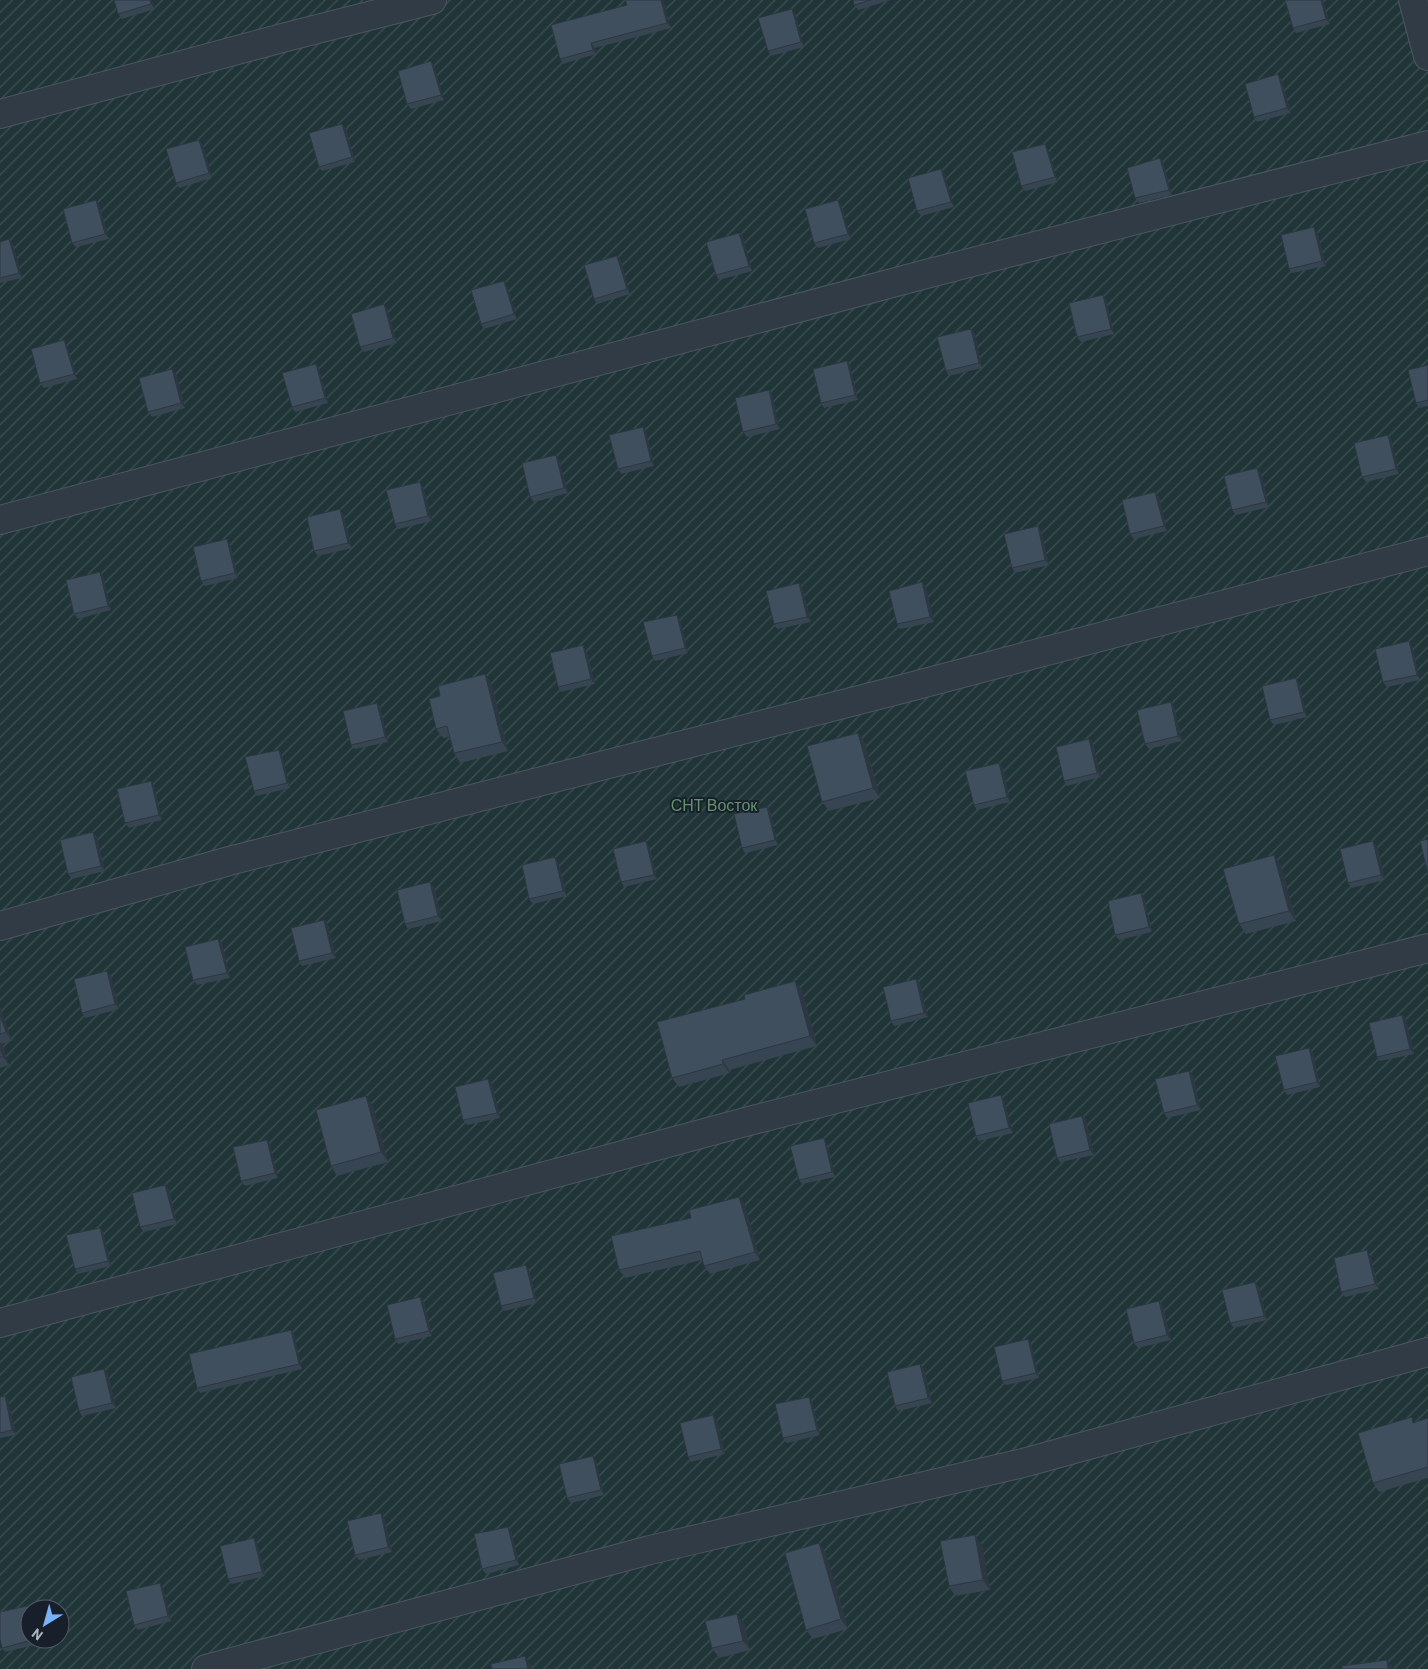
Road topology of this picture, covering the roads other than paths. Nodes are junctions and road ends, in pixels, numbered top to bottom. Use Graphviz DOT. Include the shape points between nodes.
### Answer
graph roads {
  1 [pos="432,0"];
  2 [pos="1413,0"];
  3 [pos="1428,56"];
  4 [pos="0,114"];
  5 [pos="1428,146"];
  6 [pos="0,520"];
  7 [pos="1428,551"];
  8 [pos="0,926"];
  9 [pos="1428,948"];
  10 [pos="0,1322"];
  11 [pos="1428,1352"];
  12 [pos="206,1669"];
  1 -- 4 [label="lane"];
  2 -- 3 [label="lane"];
  5 -- 6 [label="lane" via="930,273"];
  7 -- 8 [label="lane" via="229,861"];
  9 -- 10 [label="lane" via="749,1121"];
  11 -- 12 [label="lane" via="1023,1463 650,1550"];
}
